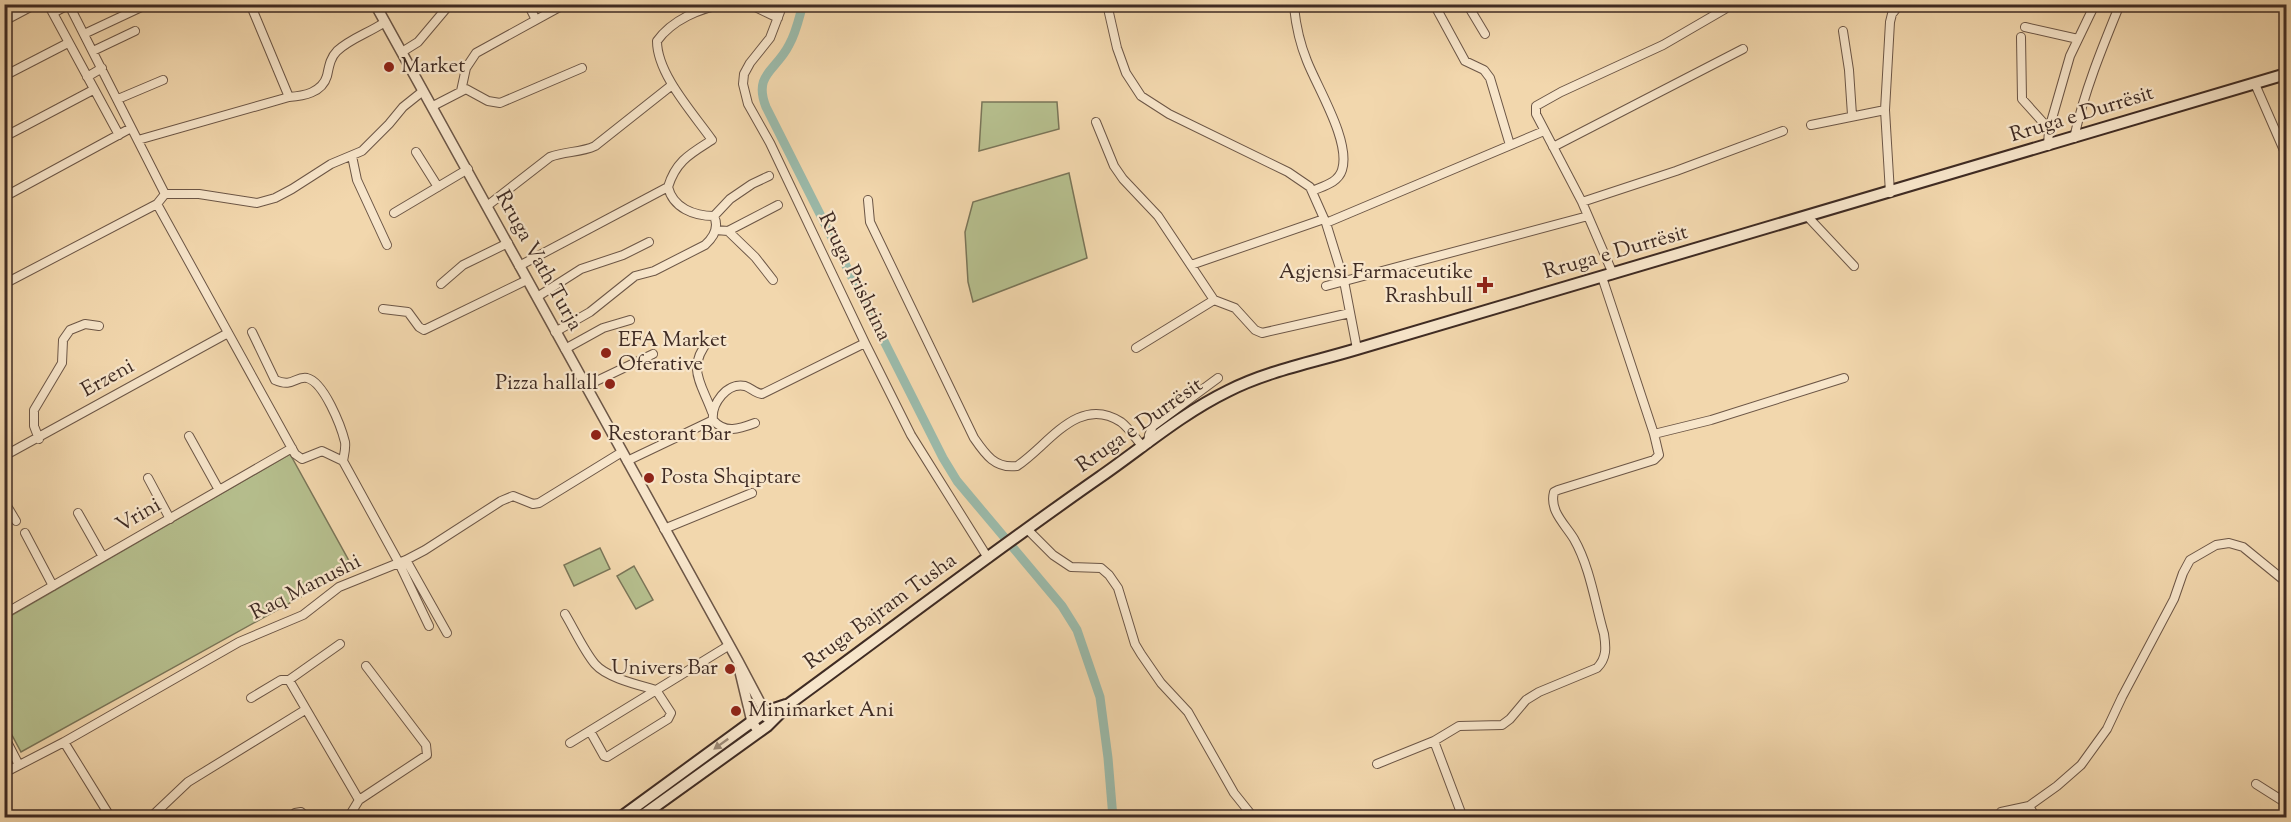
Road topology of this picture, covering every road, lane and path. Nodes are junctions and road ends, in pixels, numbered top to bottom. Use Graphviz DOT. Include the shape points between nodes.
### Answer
graph roads {
  1 [pos="36,4"];
  2 [pos="48,4"];
  3 [pos="148,4"];
  4 [pos="390,4"];
  5 [pos="450,4"];
  6 [pos="528,4"];
  7 [pos="565,4"];
  8 [pos="589,4"];
  9 [pos="608,4"];
  10 [pos="725,4"];
  11 [pos="749,4"];
  12 [pos="783,4"];
  13 [pos="1107,4"];
  14 [pos="1434,4"];
  15 [pos="1467,4"];
  16 [pos="1889,4"];
  17 [pos="1900,4"];
  18 [pos="2095,4"];
  19 [pos="2121,4"];
  20 [pos="70,5"];
  21 [pos="1294,5"];
  22 [pos="251,6"];
  23 [pos="377,8"];
  24 [pos="1725,9"];
  25 [pos="53,13"];
  26 [pos="1892,14"];
  27 [pos="778,18"];
  28 [pos="536,20"];
  29 [pos="4,21"];
  30 [pos="385,22"];
  31 [pos="2025,27"];
  32 [pos="135,32"];
  33 [pos="1843,32"];
  34 [pos="84,34"];
  35 [pos="1485,34"];
  36 [pos="2021,37"];
  37 [pos="2078,39"];
  38 [pos="68,43"];
  39 [pos="1743,49"];
  40 [pos="93,51"];
  41 [pos="402,52"];
  42 [pos="102,68"];
  43 [pos="582,68"];
  44 [pos="2286,74"];
  45 [pos="4,76"];
  46 [pos="87,77"];
  47 [pos="163,80"];
  48 [pos="2255,84"];
  49 [pos="672,85"];
  50 [pos="93,90"];
  51 [pos="423,91"];
  52 [pos="461,91"];
  53 [pos="289,97"];
  54 [pos="118,99"];
  55 [pos="433,106"];
  56 [pos="1885,110"];
  57 [pos="1852,116"];
  58 [pos="1096,122"];
  59 [pos="1811,125"];
  60 [pos="131,128"];
  61 [pos="2049,129"];
  62 [pos="1544,131"];
  63 [pos="1783,131"];
  64 [pos="119,135"];
  65 [pos="4,138"];
  66 [pos="2074,138"];
  67 [pos="138,141"];
  68 [pos="1510,144"];
  69 [pos="2048,146"];
  70 [pos="1552,147"];
  71 [pos="416,152"];
  72 [pos="2286,155"];
  73 [pos="352,156"];
  74 [pos="468,169"];
  75 [pos="769,176"];
  76 [pos="438,186"];
  77 [pos="668,187"];
  78 [pos="1312,191"];
  79 [pos="1890,193"];
  80 [pos="165,194"];
  81 [pos="4,197"];
  82 [pos="868,200"];
  83 [pos="1582,202"];
  84 [pos="157,204"];
  85 [pos="778,205"];
  86 [pos="487,206"];
  87 [pos="394,213"];
  88 [pos="714,216"];
  89 [pos="1588,216"];
  90 [pos="1808,217"];
  91 [pos="1325,221"];
  92 [pos="716,230"];
  93 [pos="728,231"];
  94 [pos="649,242"];
  95 [pos="508,243"];
  96 [pos="387,245"];
  97 [pos="1191,265"];
  98 [pos="519,266"];
  99 [pos="1854,266"];
  100 [pos="1608,275"];
  101 [pos="528,280"];
  102 [pos="774,280"];
  103 [pos="1344,281"];
  104 [pos="4,284"];
  105 [pos="441,284"];
  106 [pos="1326,286"];
  107 [pos="537,297"];
  108 [pos="1214,300"];
  109 [pos="383,309"];
  110 [pos="1350,314"];
  111 [pos="630,320"];
  112 [pos="99,326"];
  113 [pos="252,332"];
  114 [pos="555,332"];
  115 [pos="228,333"];
  116 [pos="709,340"];
  117 [pos="865,343"];
  118 [pos="1136,348"];
  119 [pos="565,349"];
  120 [pos="1357,349"];
  121 [pos="653,354"];
  122 [pos="1218,378"];
  123 [pos="1844,378"];
  124 [pos="586,386"];
  125 [pos="713,416"];
  126 [pos="754,423"];
  127 [pos="1654,434"];
  128 [pos="189,436"];
  129 [pos="39,439"];
  130 [pos="1145,445"];
  131 [pos="292,448"];
  132 [pos="4,456"];
  133 [pos="625,457"];
  134 [pos="343,461"];
  135 [pos="148,478"];
  136 [pos="219,490"];
  137 [pos="752,493"];
  138 [pos="4,501"];
  139 [pos="78,513"];
  140 [pos="170,519"];
  141 [pos="16,521"];
  142 [pos="664,530"];
  143 [pos="1025,530"];
  144 [pos="25,533"];
  145 [pos="992,555"];
  146 [pos="103,557"];
  147 [pos="402,561"];
  148 [pos="2286,582"];
  149 [pos="54,586"];
  150 [pos="4,614"];
  151 [pos="565,614"];
  152 [pos="429,626"];
  153 [pos="447,633"];
  154 [pos="340,644"];
  155 [pos="728,646"];
  156 [pos="738,661"];
  157 [pos="366,666"];
  158 [pos="289,680"];
  159 [pos="656,690"];
  160 [pos="250,698"];
  161 [pos="789,704"];
  162 [pos="305,710"];
  163 [pos="765,712"];
  164 [pos="752,722"];
  165 [pos="763,729"];
  166 [pos="590,731"];
  167 [pos="4,736"];
  168 [pos="1434,741"];
  169 [pos="64,742"];
  170 [pos="570,743"];
  171 [pos="1377,764"];
  172 [pos="19,765"];
  173 [pos="4,772"];
  174 [pos="2256,784"];
  175 [pos="359,800"];
  176 [pos="2286,803"];
  177 [pos="2029,806"];
  178 [pos="2001,812"];
  179 [pos="111,818"];
  180 [pos="150,818"];
  181 [pos="290,818"];
  182 [pos="308,818"];
  183 [pos="348,818"];
  184 [pos="620,818"];
  185 [pos="639,818"];
  186 [pos="1254,818"];
  187 [pos="1463,818"];
  188 [pos="2036,818"];
  1 -- 29 [label="street"];
  2 -- 25 [label="street"];
  3 -- 34 [label="street"];
  4 -- 23 [label="street"];
  5 -- 41 [label="street" via="418,42"];
  6 -- 28 [label="street"];
  7 -- 28 [label="street"];
  8 -- 9 [label="street"];
  10 -- 49 [label="street" via="679,21 657,41"];
  11 -- 27 [label="street"];
  12 -- 27 [label="street, Rruga Prishtina"];
  13 -- 78 [label="street" via="1126,73 1141,96 1169,114 1288,172"];
  14 -- 68 [label="street" via="1465,61 1484,70 1490,78"];
  15 -- 35 [label="street"];
  16 -- 26 [label="street"];
  17 -- 26 [label="street"];
  18 -- 37 [label="street"];
  19 -- 66 [label="street" via="2103,46"];
  20 -- 25 [label="street"];
  20 -- 34 [label="street"];
  21 -- 78 [label="street" via="1302,47 1340,138 1344,158 1338,178"];
  22 -- 53 [label="street"];
  23 -- 30 [label="street, Rruga Vath Turja"];
  24 -- 62 [label="street" via="1663,45 1539,103 1535,110"];
  25 -- 38 [label="street"];
  26 -- 56 [label="street"];
  27 -- 117 [label="street, Rruga Prishtina" via="770,38 744,74 745,93"];
  28 -- 52 [label="street" via="476,53 466,68"];
  30 -- 41 [label="street, Rruga Vath Turja"];
  30 -- 53 [label="street" via="335,53 326,79 316,90"];
  31 -- 37 [label="street"];
  32 -- 40 [label="street"];
  33 -- 57 [label="street"];
  34 -- 40 [label="street"];
  36 -- 61 [label="street" via="2022,99"];
  37 -- 61 [label="street" via="2058,90"];
  38 -- 45 [label="street"];
  38 -- 46 [label="street"];
  39 -- 70 [label="street"];
  40 -- 42 [label="street"];
  41 -- 51 [label="street, Rruga Vath Turja"];
  42 -- 46 [label="street"];
  42 -- 54 [label="street"];
  43 -- 52 [label="street" via="500,103 466,89"];
  44 -- 48 [label="main road, Rruga e Durrësit"];
  46 -- 50 [label="street"];
  47 -- 54 [label="street"];
  48 -- 66 [label="main road, Rruga e Durrësit"];
  48 -- 72 [label="street"];
  49 -- 77 [label="street" via="712,140 682,160"];
  49 -- 86 [label="street" via="595,146 550,156"];
  50 -- 64 [label="street"];
  50 -- 65 [label="street"];
  51 -- 55 [label="street, Rruga Vath Turja"];
  51 -- 73 [label="street" via="403,106 370,145"];
  52 -- 55 [label="street"];
  53 -- 67 [label="street"];
  54 -- 60 [label="street"];
  55 -- 74 [label="street, Rruga Vath Turja"];
  56 -- 57 [label="street"];
  56 -- 79 [label="street"];
  57 -- 59 [label="street"];
  58 -- 97 [label="street" via="1123,179 1158,216"];
  60 -- 64 [label="street"];
  60 -- 67 [label="street"];
  61 -- 69 [label="street"];
  62 -- 68 [label="street"];
  62 -- 70 [label="street"];
  63 -- 83 [label="street"];
  64 -- 81 [label="street"];
  66 -- 69 [label="main road, Rruga e Durrësit"];
  67 -- 80 [label="street"];
  68 -- 91 [label="street"];
  69 -- 79 [label="main road, Rruga e Durrësit"];
  70 -- 83 [label="street"];
  71 -- 76 [label="street"];
  73 -- 80 [label="street" via="257,203 209,195"];
  73 -- 96 [label="street" via="357,180"];
  74 -- 76 [label="street"];
  74 -- 86 [label="street, Rruga Vath Turja"];
  75 -- 88 [label="street" via="730,199"];
  76 -- 87 [label="street"];
  77 -- 88 [label="street" via="672,200 681,207"];
  77 -- 98 [label="street"];
  78 -- 91 [label="street"];
  79 -- 90 [label="main road, Rruga e Durrësit"];
  80 -- 84 [label="street"];
  82 -- 130 [label="street" via="870,222 974,438 993,462 1009,468 1017,466 1077,417 1092,413 1108,415 1122,423"];
  83 -- 89 [label="street"];
  84 -- 104 [label="street"];
  84 -- 115 [label="street"];
  85 -- 93 [label="street"];
  86 -- 95 [label="street, Rruga Vath Turja"];
  88 -- 92 [label="street"];
  89 -- 100 [label="street"];
  89 -- 103 [label="street"];
  90 -- 99 [label="street"];
  90 -- 100 [label="main road, Rruga e Durrësit"];
  91 -- 97 [label="street"];
  91 -- 103 [label="street"];
  92 -- 93 [label="street"];
  92 -- 114 [label="street" via="710,241 698,249 635,276 590,312"];
  93 -- 102 [label="street"];
  94 -- 107 [label="street" via="581,269"];
  95 -- 98 [label="street, Rruga Vath Turja"];
  95 -- 105 [label="street" via="464,265"];
  97 -- 108 [label="street"];
  98 -- 101 [label="street, Rruga Vath Turja"];
  100 -- 120 [label="main road, Rruga e Durrësit"];
  100 -- 127 [label="street"];
  101 -- 107 [label="street, Rruga Vath Turja"];
  101 -- 109 [label="street" via="424,330 408,312"];
  103 -- 106 [label="street"];
  103 -- 110 [label="street"];
  107 -- 114 [label="street, Rruga Vath Turja"];
  108 -- 110 [label="street" via="1234,308 1262,333"];
  108 -- 118 [label="street"];
  110 -- 120 [label="street"];
  111 -- 119 [label="street" via="603,328"];
  112 -- 129 [label="street" via="85,324 70,330 63,340 62,363 34,410"];
  113 -- 134 [label="street" via="275,380 291,383 308,378 317,383 338,420 345,445"];
  114 -- 119 [label="street, Rruga Vath Turja"];
  115 -- 129 [label="street, Erzeni"];
  115 -- 131 [label="street"];
  116 -- 125 [label="street" via="696,362"];
  117 -- 125 [label="street" via="762,394 743,386 732,388 718,400"];
  117 -- 145 [label="street, Rruga Prishtina" via="912,435"];
  119 -- 124 [label="street, Rruga Vath Turja"];
  120 -- 130 [label="main road, Rruga e Durrësit" via="1229,390"];
  121 -- 124 [label="street"];
  122 -- 130 [label="street" via="1153,426"];
  123 -- 127 [label="street"];
  124 -- 133 [label="street, Rruga Vath Turja"];
  125 -- 126 [label="street" via="718,425 732,430"];
  125 -- 133 [label="street, Raq Manushi"];
  127 -- 168 [label="street" via="1659,454 1654,460 1558,490 1552,499 1584,566 1604,634 1603,662 1526,700 1502,725 1459,726"];
  128 -- 136 [label="street"];
  129 -- 132 [label="street, Erzeni"];
  130 -- 143 [label="main road, Rruga e Durrësit"];
  131 -- 134 [label="street" via="302,459 322,451"];
  131 -- 136 [label="street, Vrini"];
  133 -- 142 [label="street, Rruga Vath Turja"];
  133 -- 147 [label="street, Raq Manushi" via="539,503 513,496 501,501"];
  134 -- 147 [label="street"];
  135 -- 140 [label="street"];
  136 -- 140 [label="street, Vrini"];
  137 -- 142 [label="street"];
  138 -- 141 [label="street"];
  139 -- 146 [label="street"];
  140 -- 146 [label="street, Vrini"];
  142 -- 155 [label="street, Rruga Vath Turja"];
  143 -- 145 [label="main road, Rruga e Durrësit"];
  143 -- 186 [label="street" via="1071,567 1101,568 1109,575 1118,588 1135,644 1161,683 1188,712 1234,793"];
  144 -- 149 [label="street"];
  145 -- 161 [label="main road, Rruga Bajram Tusha"];
  146 -- 149 [label="street, Vrini"];
  147 -- 152 [label="street"];
  147 -- 153 [label="street"];
  147 -- 169 [label="street, Raq Manushi" via="339,587 303,615 239,642"];
  148 -- 177 [label="street" via="2243,547 2229,543 2216,544 2190,560 2107,729 2081,765"];
  149 -- 150 [label="street, Vrini"];
  151 -- 159 [label="street" via="595,664 631,683"];
  154 -- 158 [label="street"];
  155 -- 156 [label="street, Rruga Vath Turja"];
  155 -- 159 [label="street"];
  156 -- 163 [label="street, Rruga Vath Turja"];
  156 -- 164 [label="street, Rruga Vath Turja"];
  157 -- 175 [label="street" via="426,746 427,755"];
  158 -- 160 [label="street" via="281,680"];
  158 -- 162 [label="street"];
  159 -- 166 [label="street"];
  159 -- 166 [label="street" via="670,717 610,756 604,756"];
  161 -- 163 [label="main road, Rruga Bajram Tusha"];
  161 -- 165 [label="main road, Rruga Bajram Tusha"];
  162 -- 175 [label="street"];
  162 -- 180 [label="street" via="188,782"];
  163 -- 164 [label="main road, Rruga Bajram Tusha"];
  163 -- 165 [label="street, Rruga Vath Turja"];
  164 -- 165 [label="street"];
  164 -- 184 [label="main road, Rruga Bajram Tusha, one-way"];
  165 -- 185 [label="main road, Rruga Bajram Tusha"];
  166 -- 170 [label="street"];
  167 -- 172 [label="street"];
  168 -- 171 [label="street"];
  168 -- 187 [label="street"];
  169 -- 172 [label="street, Raq Manushi"];
  169 -- 179 [label="street"];
  172 -- 173 [label="street, Raq Manushi"];
  174 -- 176 [label="street"];
  175 -- 183 [label="street"];
  177 -- 178 [label="street"];
  177 -- 188 [label="street"];
  181 -- 182 [label="street" via="301,812"];
}
